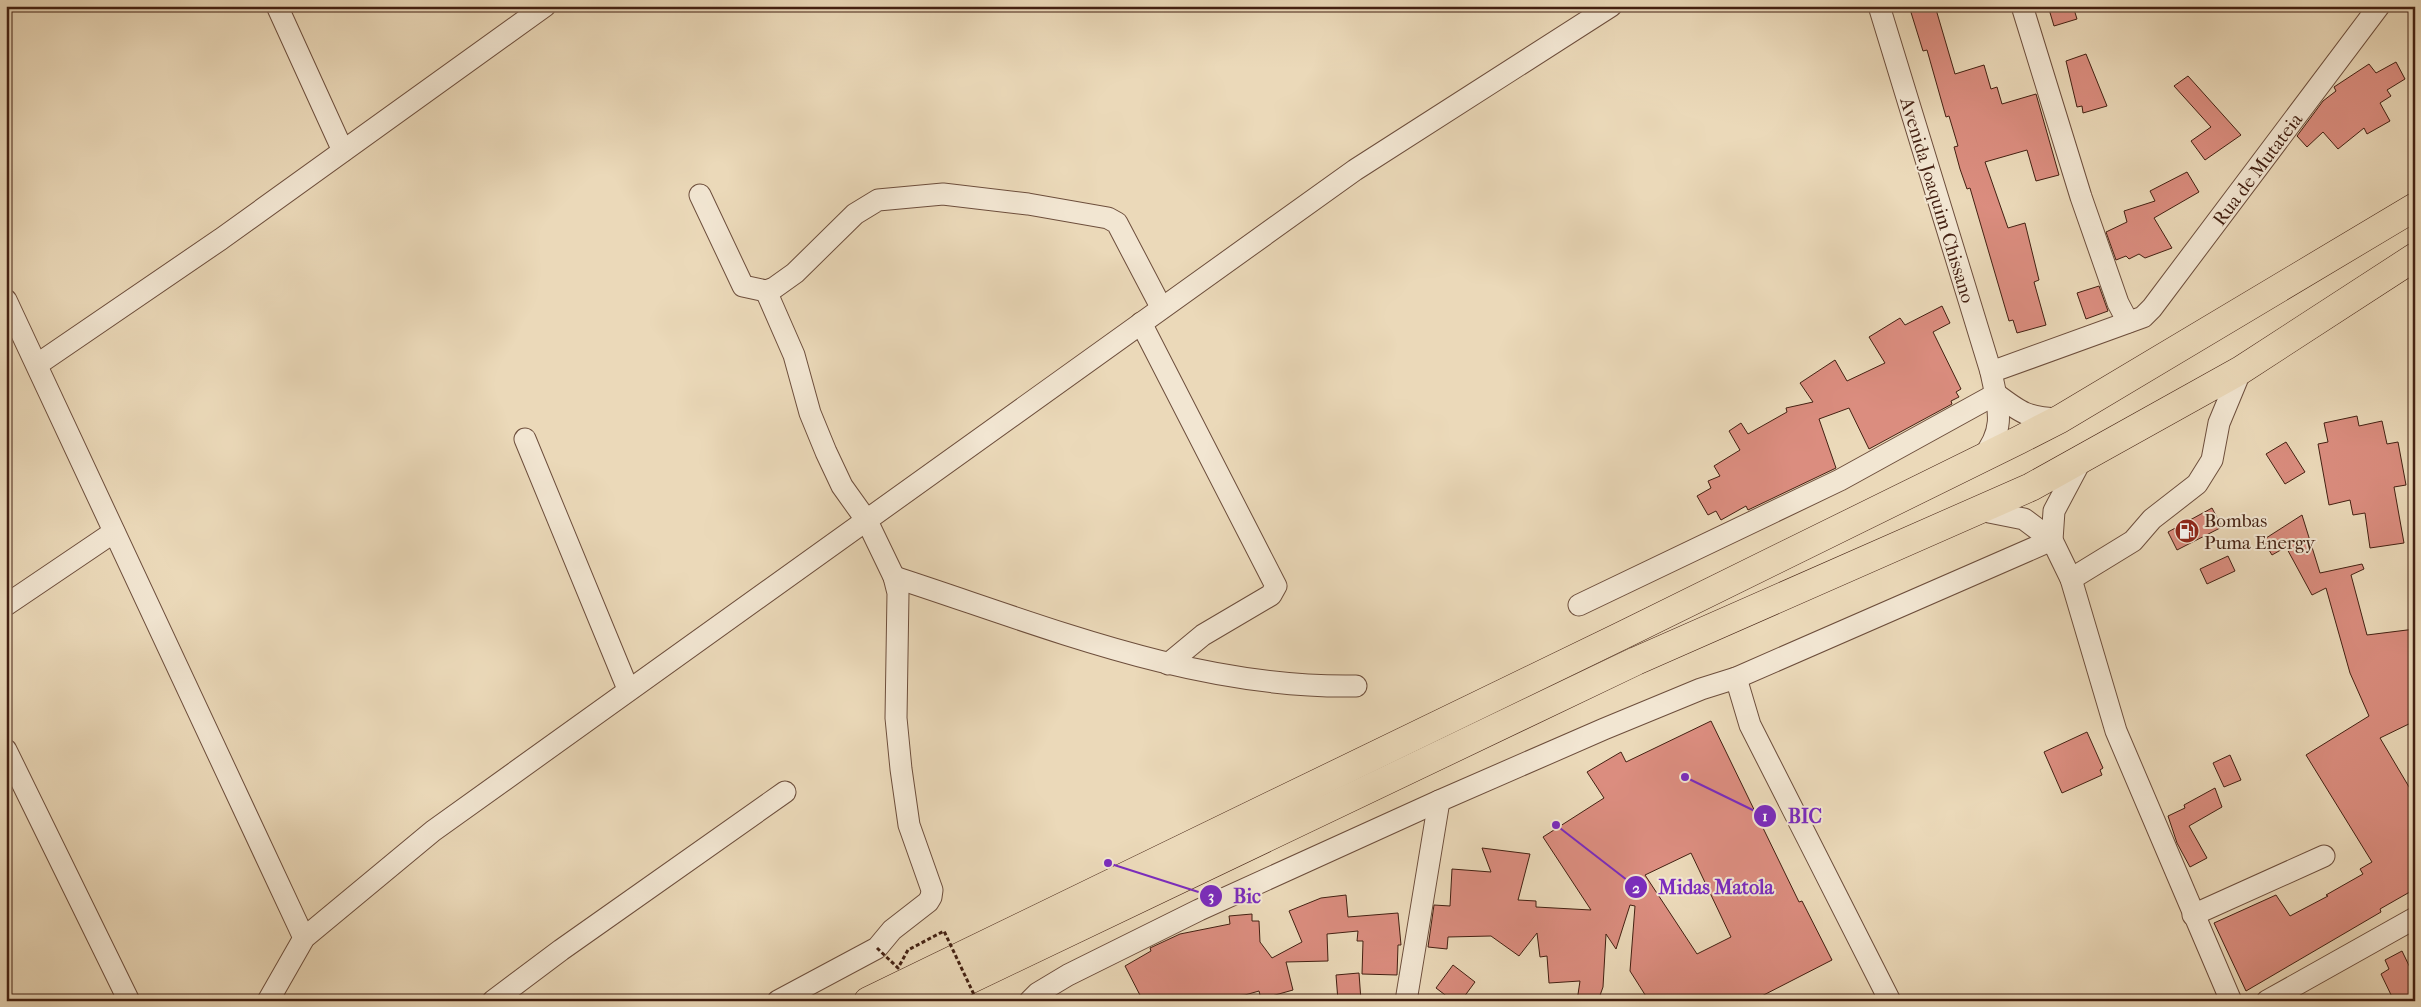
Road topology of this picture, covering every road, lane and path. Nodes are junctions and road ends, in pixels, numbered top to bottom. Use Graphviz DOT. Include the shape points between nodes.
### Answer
graph roads {
  1 [pos="277,6"];
  2 [pos="545,6"];
  3 [pos="1611,6"];
  4 [pos="1879,6"];
  5 [pos="2022,6"];
  6 [pos="2379,6"];
  7 [pos="343,151"];
  8 [pos="700,195"];
  9 [pos="2415,207"];
  10 [pos="2415,257"];
  11 [pos="766,291"];
  12 [pos="7,302"];
  13 [pos="1161,307"];
  14 [pos="2128,322"];
  15 [pos="1141,323"];
  16 [pos="38,364"];
  17 [pos="2240,370"];
  18 [pos="1991,372"];
  19 [pos="1996,394"];
  20 [pos="2060,419"];
  21 [pos="525,439"];
  22 [pos="1982,458"];
  23 [pos="2081,460"];
  24 [pos="1979,510"];
  25 [pos="867,521"];
  26 [pos="114,532"];
  27 [pos="2052,540"];
  28 [pos="894,577"];
  29 [pos="2070,579"];
  30 [pos="6,604"];
  31 [pos="1579,605"];
  32 [pos="1168,664"];
  33 [pos="1736,678"];
  34 [pos="1356,686"];
  35 [pos="628,689"];
  36 [pos="6,750"];
  37 [pos="785,792"];
  38 [pos="1439,801"];
  39 [pos="2324,856"];
  40 [pos="2193,914"];
  41 [pos="2415,918"];
  42 [pos="304,938"];
  43 [pos="877,948"];
  44 [pos="129,1001"];
  45 [pos="268,1001"];
  46 [pos="493,1001"];
  47 [pos="778,1001"];
  48 [pos="868,1001"];
  49 [pos="925,1001"];
  50 [pos="977,1001"];
  51 [pos="1030,1001"];
  52 [pos="1406,1001"];
  53 [pos="1890,1001"];
  54 [pos="2231,1001"];
  55 [pos="2267,1001"];
  1 -- 7 [label="street"];
  2 -- 7 [label="street"];
  3 -- 13 [label="street" via="1355,170"];
  4 -- 18 [label="street, Avenida Joaquim Chissano"];
  5 -- 14 [label="street" via="2081,197 2118,303"];
  6 -- 14 [label="street, Rua de Mutateia" via="2152,308 2143,317"];
  7 -- 16 [label="street"];
  8 -- 11 [label="street" via="743,286"];
  9 -- 20 [label="highway"];
  10 -- 17 [label="highway"];
  11 -- 13 [label="street" via="795,273 855,214 878,200 943,194 1108,218 1117,223"];
  11 -- 25 [label="street" via="794,355 810,413 826,452 842,486"];
  12 -- 16 [label="street"];
  13 -- 15 [label="street"];
  14 -- 18 [label="street, Rua de Mutateia"];
  15 -- 25 [label="street"];
  15 -- 32 [label="street" via="1276,586 1271,595 1203,634"];
  16 -- 26 [label="street"];
  17 -- 23 [label="highway"];
  17 -- 29 [label="street" via="2219,423 2212,460 2197,484 2152,519 2132,541"];
  18 -- 19 [label="street, Avenida Joaquim Chissano"];
  19 -- 20 [label="street" via="2019,412 2036,418"];
  19 -- 22 [label="street, Avenida Joaquim Chissano" via="1999,425 1994,444"];
  19 -- 31 [label="street" via="1840,480"];
  20 -- 22 [label="highway"];
  21 -- 35 [label="street"];
  22 -- 48 [label="highway"];
  23 -- 24 [label="highway"];
  23 -- 27 [label="street" via="2054,511"];
  24 -- 27 [label="street" via="2024,519"];
  24 -- 49 [label="highway" via="1636,661"];
  25 -- 28 [label="street"];
  25 -- 35 [label="street"];
  26 -- 30 [label="street"];
  26 -- 42 [label="street"];
  27 -- 29 [label="street"];
  27 -- 33 [label="street"];
  28 -- 32 [label="street" via="1098,646"];
  28 -- 43 [label="street" via="898,593 896,718 901,769 909,825 932,890 928,902 892,930"];
  29 -- 40 [label="street" via="2116,731"];
  32 -- 34 [label="street" via="1266,681 1318,687"];
  33 -- 38 [label="street" via="1700,689"];
  33 -- 53 [label="street" via="1750,725"];
  35 -- 42 [label="street" via="432,831"];
  36 -- 44 [label="street"];
  37 -- 46 [label="street"];
  38 -- 51 [label="street" via="1199,910 1068,975"];
  38 -- 52 [label="street"];
  39 -- 40 [label="street"];
  40 -- 54 [label="street"];
  41 -- 55 [label="street"];
  42 -- 45 [label="street"];
  43 -- 47 [label="street"];
  43 -- 50 [label="path, bridge" via="898,968 908,950 944,931"];
}
